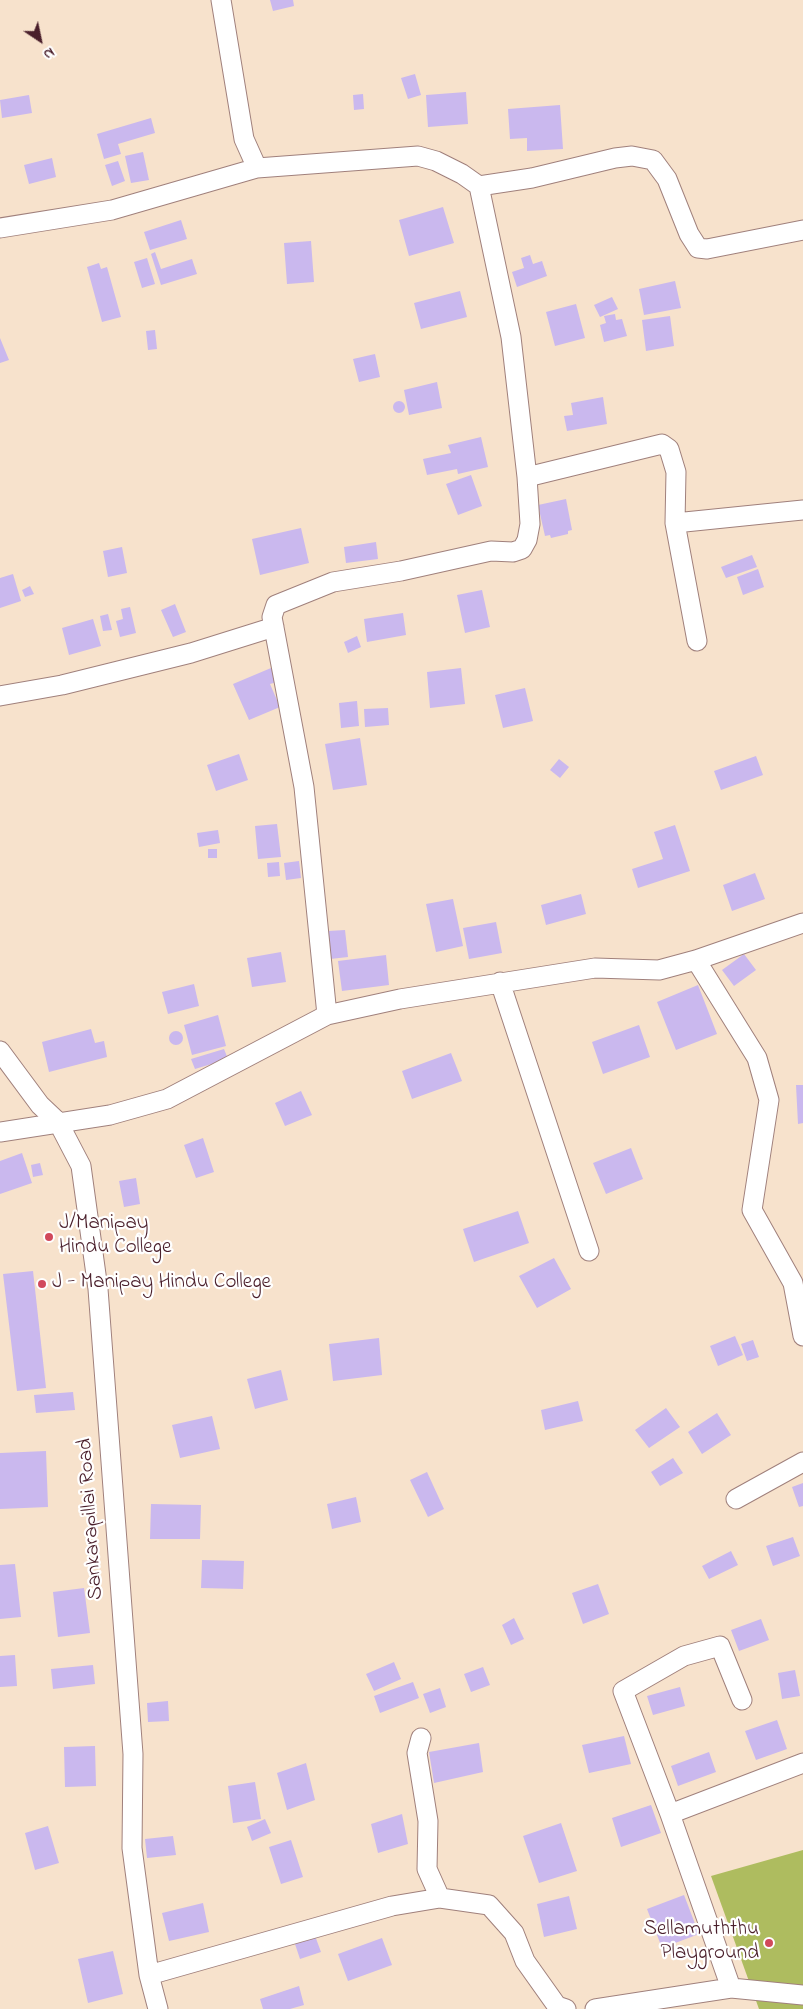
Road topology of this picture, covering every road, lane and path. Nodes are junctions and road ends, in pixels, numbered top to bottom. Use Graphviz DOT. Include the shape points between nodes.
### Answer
graph roads {
  1 [pos="221,0"];
  2 [pos="257,168"];
  3 [pos="479,186"];
  4 [pos="0,225"];
  5 [pos="803,230"];
  6 [pos="527,477"];
  7 [pos="803,510"];
  8 [pos="676,524"];
  9 [pos="274,628"];
  10 [pos="697,641"];
  11 [pos="0,696"];
  12 [pos="803,923"];
  13 [pos="696,960"];
  14 [pos="500,982"];
  15 [pos="327,1015"];
  16 [pos="0,1051"];
  17 [pos="58,1122"];
  18 [pos="0,1132"];
  19 [pos="589,1251"];
  20 [pos="803,1336"];
  21 [pos="803,1462"];
  22 [pos="736,1499"];
  23 [pos="742,1700"];
  24 [pos="421,1738"];
  25 [pos="803,1763"];
  26 [pos="670,1814"];
  27 [pos="440,1898"];
  28 [pos="150,1975"];
  29 [pos="731,1988"];
  30 [pos="803,1995"];
  31 [pos="682,2002"];
  32 [pos="158,2009"];
  33 [pos="566,2009"];
  34 [pos="595,2009"];
  1 -- 2 [label="street" via="244,139"];
  2 -- 3 [label="street" via="418,156 436,160"];
  2 -- 4 [label="street" via="112,210"];
  3 -- 5 [label="street" via="632,156 653,160 667,179 698,248 707,249"];
  3 -- 6 [label="street" via="512,336"];
  6 -- 8 [label="street" via="662,444 669,449 676,472"];
  6 -- 9 [label="street" via="530,524 522,549 490,551 333,582 276,605 272,617"];
  7 -- 8 [label="street"];
  8 -- 10 [label="street"];
  9 -- 11 [label="street" via="191,653 62,685"];
  9 -- 15 [label="street" via="304,787"];
  12 -- 13 [label="street"];
  13 -- 14 [label="street" via="659,970 595,968"];
  13 -- 20 [label="street" via="757,1058 769,1100 752,1210 792,1283"];
  14 -- 15 [label="street"];
  14 -- 19 [label="street"];
  15 -- 17 [label="street" via="167,1099 110,1115"];
  16 -- 17 [label="street, Sankarapillai Road" via="40,1105"];
  17 -- 18 [label="street"];
  17 -- 28 [label="street, Sankarapillai Road" via="81,1166 98,1289 132,1754 132,1848"];
  21 -- 22 [label="street"];
  23 -- 26 [label="street" via="720,1646 684,1656 623,1691"];
  24 -- 27 [label="street" via="417,1753 428,1821 427,1868"];
  25 -- 26 [label="street"];
  26 -- 29 [label="street"];
  27 -- 28 [label="street" via="392,1906"];
  27 -- 33 [label="street" via="489,1906 514,1933 525,1961 557,2006"];
  28 -- 32 [label="street, Sankarapillai Road"];
  29 -- 30 [label="street"];
  29 -- 31 [label="street"];
  31 -- 34 [label="street"];
}
